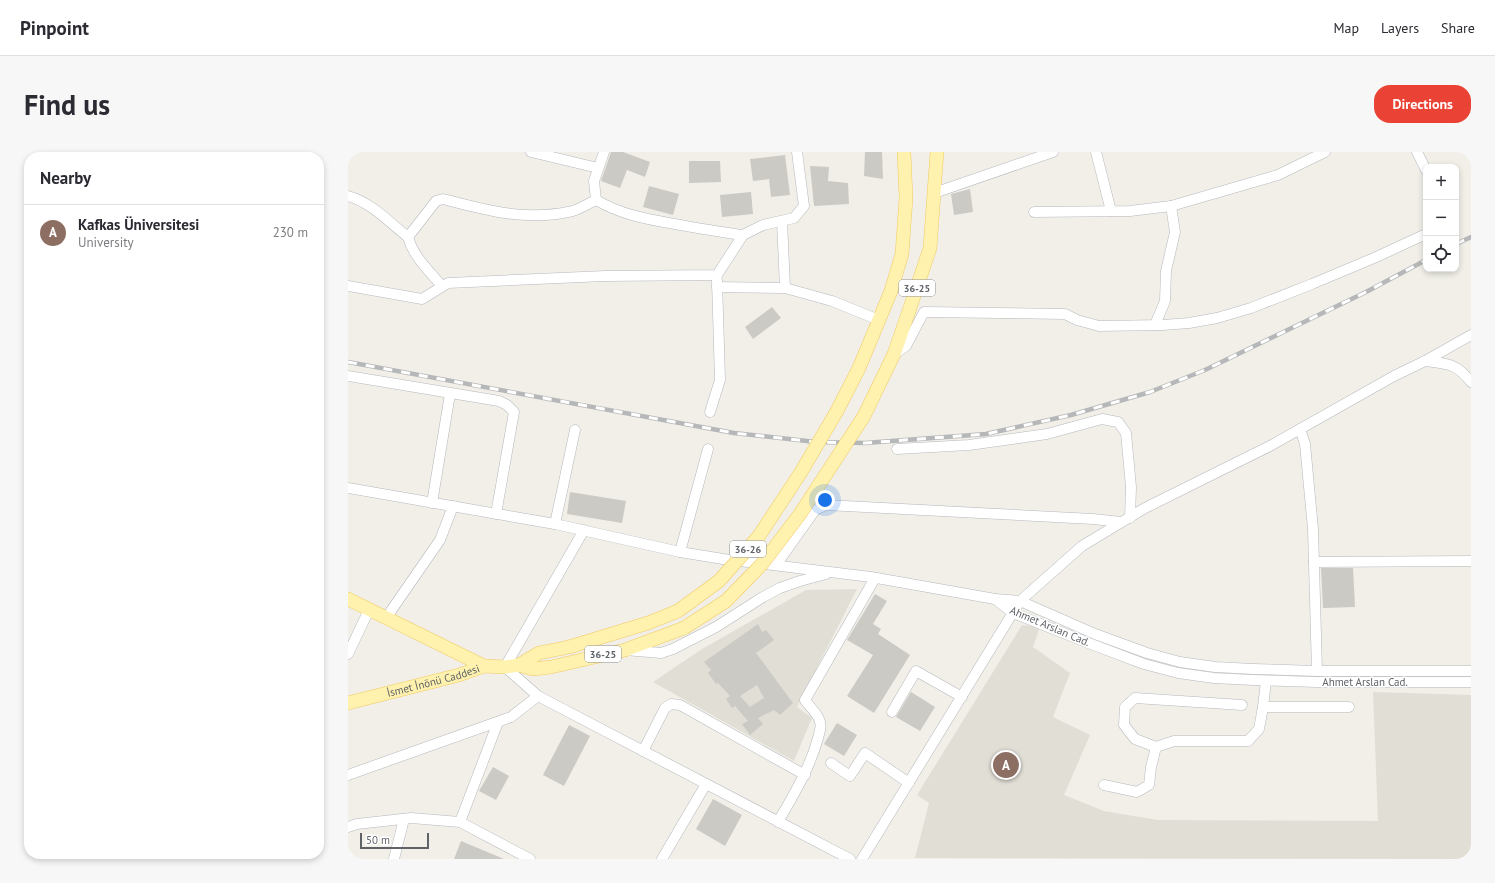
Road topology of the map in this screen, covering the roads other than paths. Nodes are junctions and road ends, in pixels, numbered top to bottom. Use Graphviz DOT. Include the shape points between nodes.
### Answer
graph roads {
  1 [pos="531,152"];
  2 [pos="604,152"];
  3 [pos="797,152"];
  4 [pos="904,152"];
  5 [pos="937,152"];
  6 [pos="1053,152"];
  7 [pos="1096,152"];
  8 [pos="1325,152"];
  9 [pos="1417,152"];
  10 [pos="1423,164"];
  11 [pos="598,168"];
  12 [pos="934,192"];
  13 [pos="348,196"];
  14 [pos="596,200"];
  15 [pos="1171,206"];
  16 [pos="1111,211"];
  17 [pos="1034,212"];
  18 [pos="782,221"];
  19 [pos="743,234"];
  20 [pos="1423,235"];
  21 [pos="408,237"];
  22 [pos="717,274"];
  23 [pos="348,286"];
  24 [pos="442,286"];
  25 [pos="718,286"];
  26 [pos="785,288"];
  27 [pos="879,320"];
  28 [pos="1155,325"];
  29 [pos="1471,335"];
  30 [pos="894,354"];
  31 [pos="1426,361"];
  32 [pos="348,376"];
  33 [pos="1471,382"];
  34 [pos="450,394"];
  35 [pos="710,412"];
  36 [pos="1300,429"];
  37 [pos="575,430"];
  38 [pos="708,449"];
  39 [pos="897,449"];
  40 [pos="801,472"];
  41 [pos="348,488"];
  42 [pos="432,503"];
  43 [pos="453,506"];
  44 [pos="496,514"];
  45 [pos="1126,520"];
  46 [pos="555,524"];
  47 [pos="584,530"];
  48 [pos="680,552"];
  49 [pos="1471,561"];
  50 [pos="1314,562"];
  51 [pos="776,565"];
  52 [pos="830,573"];
  53 [pos="875,578"];
  54 [pos="348,598"];
  55 [pos="995,599"];
  56 [pos="1020,601"];
  57 [pos="370,610"];
  58 [pos="1013,613"];
  59 [pos="386,618"];
  60 [pos="625,650"];
  61 [pos="348,654"];
  62 [pos="519,665"];
  63 [pos="484,666"];
  64 [pos="505,667"];
  65 [pos="1317,671"];
  66 [pos="1471,671"];
  67 [pos="1266,681"];
  68 [pos="1471,682"];
  69 [pos="538,696"];
  70 [pos="962,697"];
  71 [pos="348,703"];
  72 [pos="1242,705"];
  73 [pos="1263,707"];
  74 [pos="1349,707"];
  75 [pos="892,712"];
  76 [pos="498,722"];
  77 [pos="1156,747"];
  78 [pos="643,751"];
  79 [pos="831,763"];
  80 [pos="348,775"];
  81 [pos="805,775"];
  82 [pos="909,783"];
  83 [pos="706,784"];
  84 [pos="1104,785"];
  85 [pos="404,819"];
  86 [pos="460,822"];
  87 [pos="778,822"];
  88 [pos="348,827"];
  89 [pos="394,859"];
  90 [pos="530,859"];
  91 [pos="662,859"];
  92 [pos="850,859"];
  93 [pos="862,859"];
  1 -- 11 [label="street"];
  2 -- 11 [label="street"];
  3 -- 18 [label="street" via="804,206 794,218"];
  4 -- 27 [label="main road, 36-25" via="906,198 902,254 891,292"];
  5 -- 12 [label="main road, 36-25"];
  6 -- 12 [label="street"];
  7 -- 16 [label="street"];
  8 -- 15 [label="street" via="1278,175"];
  9 -- 10 [label="street"];
  11 -- 14 [label="street" via="594,181"];
  12 -- 30 [label="main road, 36-25" via="930,248"];
  13 -- 21 [label="street" via="368,205"];
  14 -- 19 [label="street" via="611,209 635,217"];
  14 -- 21 [label="street" via="568,212 520,216 443,199 436,201"];
  15 -- 16 [label="street"];
  15 -- 28 [label="street" via="1176,232 1166,271 1165,301"];
  16 -- 17 [label="street"];
  18 -- 19 [label="street" via="763,225"];
  18 -- 26 [label="street"];
  19 -- 22 [label="street"];
  20 -- 28 [label="street" via="1251,308 1189,323"];
  21 -- 24 [label="street" via="420,261"];
  22 -- 24 [label="street" via="514,280 448,283"];
  22 -- 25 [label="street"];
  23 -- 24 [label="street" via="422,300"];
  25 -- 26 [label="street"];
  25 -- 35 [label="street" via="720,380"];
  26 -- 27 [label="street" via="832,301"];
  27 -- 40 [label="main road, 36-25, bridge" via="837,412"];
  28 -- 30 [label="street" via="1099,326 1065,314 924,312 906,346"];
  29 -- 31 [label="street"];
  30 -- 60 [label="main road, 36-25, bridge" via="864,416 800,514 762,564 726,601 684,628"];
  31 -- 33 [label="street" via="1452,365 1464,373"];
  31 -- 36 [label="street"];
  32 -- 34 [label="street"];
  34 -- 42 [label="street"];
  34 -- 44 [label="street" via="498,401 514,412"];
  36 -- 45 [label="street"];
  36 -- 50 [label="street" via="1305,444"];
  37 -- 46 [label="street"];
  38 -- 48 [label="street"];
  39 -- 45 [label="street" via="969,445 1047,434 1102,419 1118,422 1126,433 1131,487"];
  40 -- 62 [label="main road, 36-26, bridge" via="759,536 734,565 719,581 678,611 648,623 539,653"];
  41 -- 42 [label="street"];
  42 -- 43 [label="street"];
  43 -- 44 [label="street"];
  43 -- 59 [label="street" via="440,540"];
  44 -- 46 [label="street"];
  45 -- 51 [label="street" via="826,505 814,510"];
  45 -- 56 [label="street" via="1082,546"];
  46 -- 47 [label="street"];
  47 -- 48 [label="street"];
  47 -- 64 [label="street"];
  48 -- 51 [label="street"];
  49 -- 50 [label="street"];
  50 -- 65 [label="street"];
  51 -- 52 [label="street"];
  52 -- 53 [label="street"];
  52 -- 60 [label="street" via="780,588 716,627 673,649 661,653"];
  53 -- 55 [label="street"];
  53 -- 81 [label="street" via="805,700 819,716 821,724"];
  54 -- 57 [label="main road"];
  55 -- 56 [label="street, Ahmet Arslan Cad."];
  55 -- 58 [label="street, Ahmet Arslan Cad."];
  56 -- 58 [label="street"];
  56 -- 65 [label="street, Ahmet Arslan Cad." via="1095,634 1180,662 1215,667"];
  57 -- 59 [label="main road"];
  57 -- 61 [label="street"];
  58 -- 67 [label="street, Ahmet Arslan Cad." via="1136,661 1178,673"];
  58 -- 70 [label="street"];
  59 -- 63 [label="main road"];
  60 -- 62 [label="main road, 36-25" via="552,667 533,669"];
  62 -- 64 [label="main road, İsmet İnönü Caddesi / 36-26"];
  63 -- 64 [label="main road, İsmet İnönü Caddesi / 36-26"];
  63 -- 71 [label="main road, İsmet İnönü Caddesi / 36-26" via="459,675"];
  64 -- 69 [label="street"];
  65 -- 66 [label="street, Ahmet Arslan Cad."];
  67 -- 68 [label="street, Ahmet Arslan Cad."];
  67 -- 73 [label="street"];
  69 -- 76 [label="street" via="511,717"];
  69 -- 78 [label="street"];
  70 -- 75 [label="street" via="916,671"];
  70 -- 82 [label="street"];
  72 -- 77 [label="street" via="1135,698 1125,707 1124,725 1135,740"];
  73 -- 74 [label="street"];
  73 -- 77 [label="street" via="1259,729 1248,741 1174,741"];
  76 -- 80 [label="street"];
  76 -- 86 [label="street"];
  77 -- 84 [label="street" via="1150,767 1149,784 1137,792"];
  78 -- 81 [label="street" via="665,708 671,704 680,705"];
  78 -- 83 [label="street"];
  79 -- 82 [label="street" via="850,776 865,753"];
  81 -- 87 [label="street"];
  82 -- 93 [label="street"];
  83 -- 87 [label="street"];
  83 -- 91 [label="street"];
  85 -- 86 [label="street"];
  85 -- 88 [label="street"];
  85 -- 89 [label="street"];
  86 -- 90 [label="street"];
  87 -- 92 [label="street"];
}
